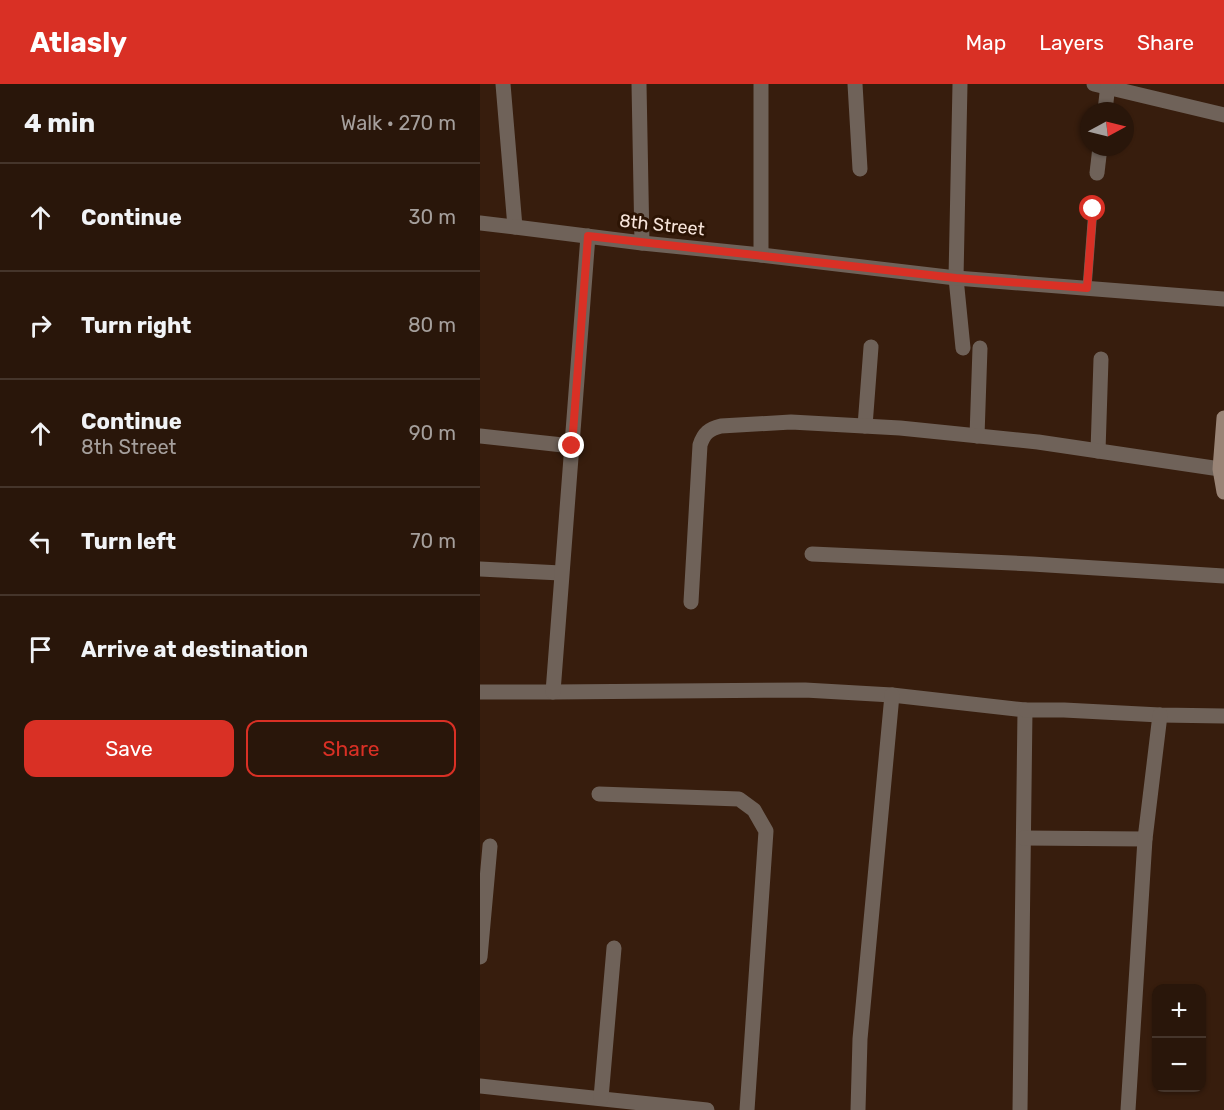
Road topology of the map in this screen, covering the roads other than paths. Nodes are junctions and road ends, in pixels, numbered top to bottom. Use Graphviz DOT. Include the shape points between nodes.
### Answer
graph roads {
  1 [pos="503,84"];
  2 [pos="639,84"];
  3 [pos="761,84"];
  4 [pos="855,84"];
  5 [pos="960,84"];
  6 [pos="1103,85"];
  7 [pos="1104,102"];
  8 [pos="1224,115"];
  9 [pos="1099,156"];
  10 [pos="860,169"];
  11 [pos="1097,173"];
  12 [pos="1093,209"];
  13 [pos="480,224"];
  14 [pos="515,227"];
  15 [pos="588,236"];
  16 [pos="642,243"];
  17 [pos="761,255"];
  18 [pos="956,278"];
  19 [pos="1087,288"];
  20 [pos="1224,299"];
  21 [pos="871,347"];
  22 [pos="963,348"];
  23 [pos="980,348"];
  24 [pos="1101,359"];
  25 [pos="1224,418"];
  26 [pos="865,426"];
  27 [pos="480,436"];
  28 [pos="977,436"];
  29 [pos="572,446"];
  30 [pos="1098,451"];
  31 [pos="1220,469"];
  32 [pos="1224,492"];
  33 [pos="812,554"];
  34 [pos="480,569"];
  35 [pos="561,573"];
  36 [pos="1224,576"];
  37 [pos="691,602"];
  38 [pos="480,692"];
  39 [pos="553,692"];
  40 [pos="892,695"];
  41 [pos="1025,710"];
  42 [pos="1160,715"];
  43 [pos="1224,716"];
  44 [pos="599,794"];
  45 [pos="1024,838"];
  46 [pos="1144,840"];
  47 [pos="490,846"];
  48 [pos="614,948"];
  49 [pos="480,957"];
  50 [pos="480,1086"];
  51 [pos="601,1098"];
  52 [pos="707,1110"];
  53 [pos="747,1110"];
  54 [pos="858,1110"];
  55 [pos="1020,1110"];
  56 [pos="1128,1110"];
  1 -- 14 [label="street"];
  2 -- 16 [label="street"];
  3 -- 17 [label="street"];
  4 -- 10 [label="street"];
  5 -- 18 [label="street"];
  6 -- 7 [label="street"];
  6 -- 8 [label="street"];
  9 -- 11 [label="street"];
  12 -- 19 [label="lane"];
  13 -- 14 [label="street, 8th Street"];
  14 -- 15 [label="street, 8th Street"];
  15 -- 16 [label="street, 8th Street"];
  15 -- 29 [label="street"];
  16 -- 17 [label="street, 8th Street"];
  17 -- 18 [label="street, 8th Street"];
  18 -- 19 [label="street, 8th Street"];
  18 -- 22 [label="street"];
  19 -- 20 [label="street, 8th Street"];
  21 -- 26 [label="street"];
  23 -- 28 [label="street"];
  24 -- 30 [label="street"];
  25 -- 31 [label="street"];
  26 -- 28 [label="street"];
  26 -- 37 [label="street" via="791,422 721,426 704,435 700,445"];
  27 -- 29 [label="street"];
  28 -- 30 [label="street"];
  29 -- 35 [label="street"];
  30 -- 31 [label="street"];
  31 -- 32 [label="street"];
  33 -- 36 [label="street"];
  34 -- 35 [label="street"];
  35 -- 39 [label="street"];
  38 -- 39 [label="street"];
  39 -- 40 [label="street" via="805,690"];
  40 -- 41 [label="street"];
  40 -- 54 [label="street" via="860,1039"];
  41 -- 42 [label="street"];
  41 -- 45 [label="street"];
  42 -- 43 [label="street"];
  42 -- 46 [label="street"];
  44 -- 53 [label="street" via="739,799 754,810 766,831"];
  45 -- 46 [label="street"];
  45 -- 55 [label="street"];
  46 -- 56 [label="street"];
  47 -- 49 [label="street"];
  48 -- 51 [label="street"];
  50 -- 51 [label="street"];
  51 -- 52 [label="street"];
}
